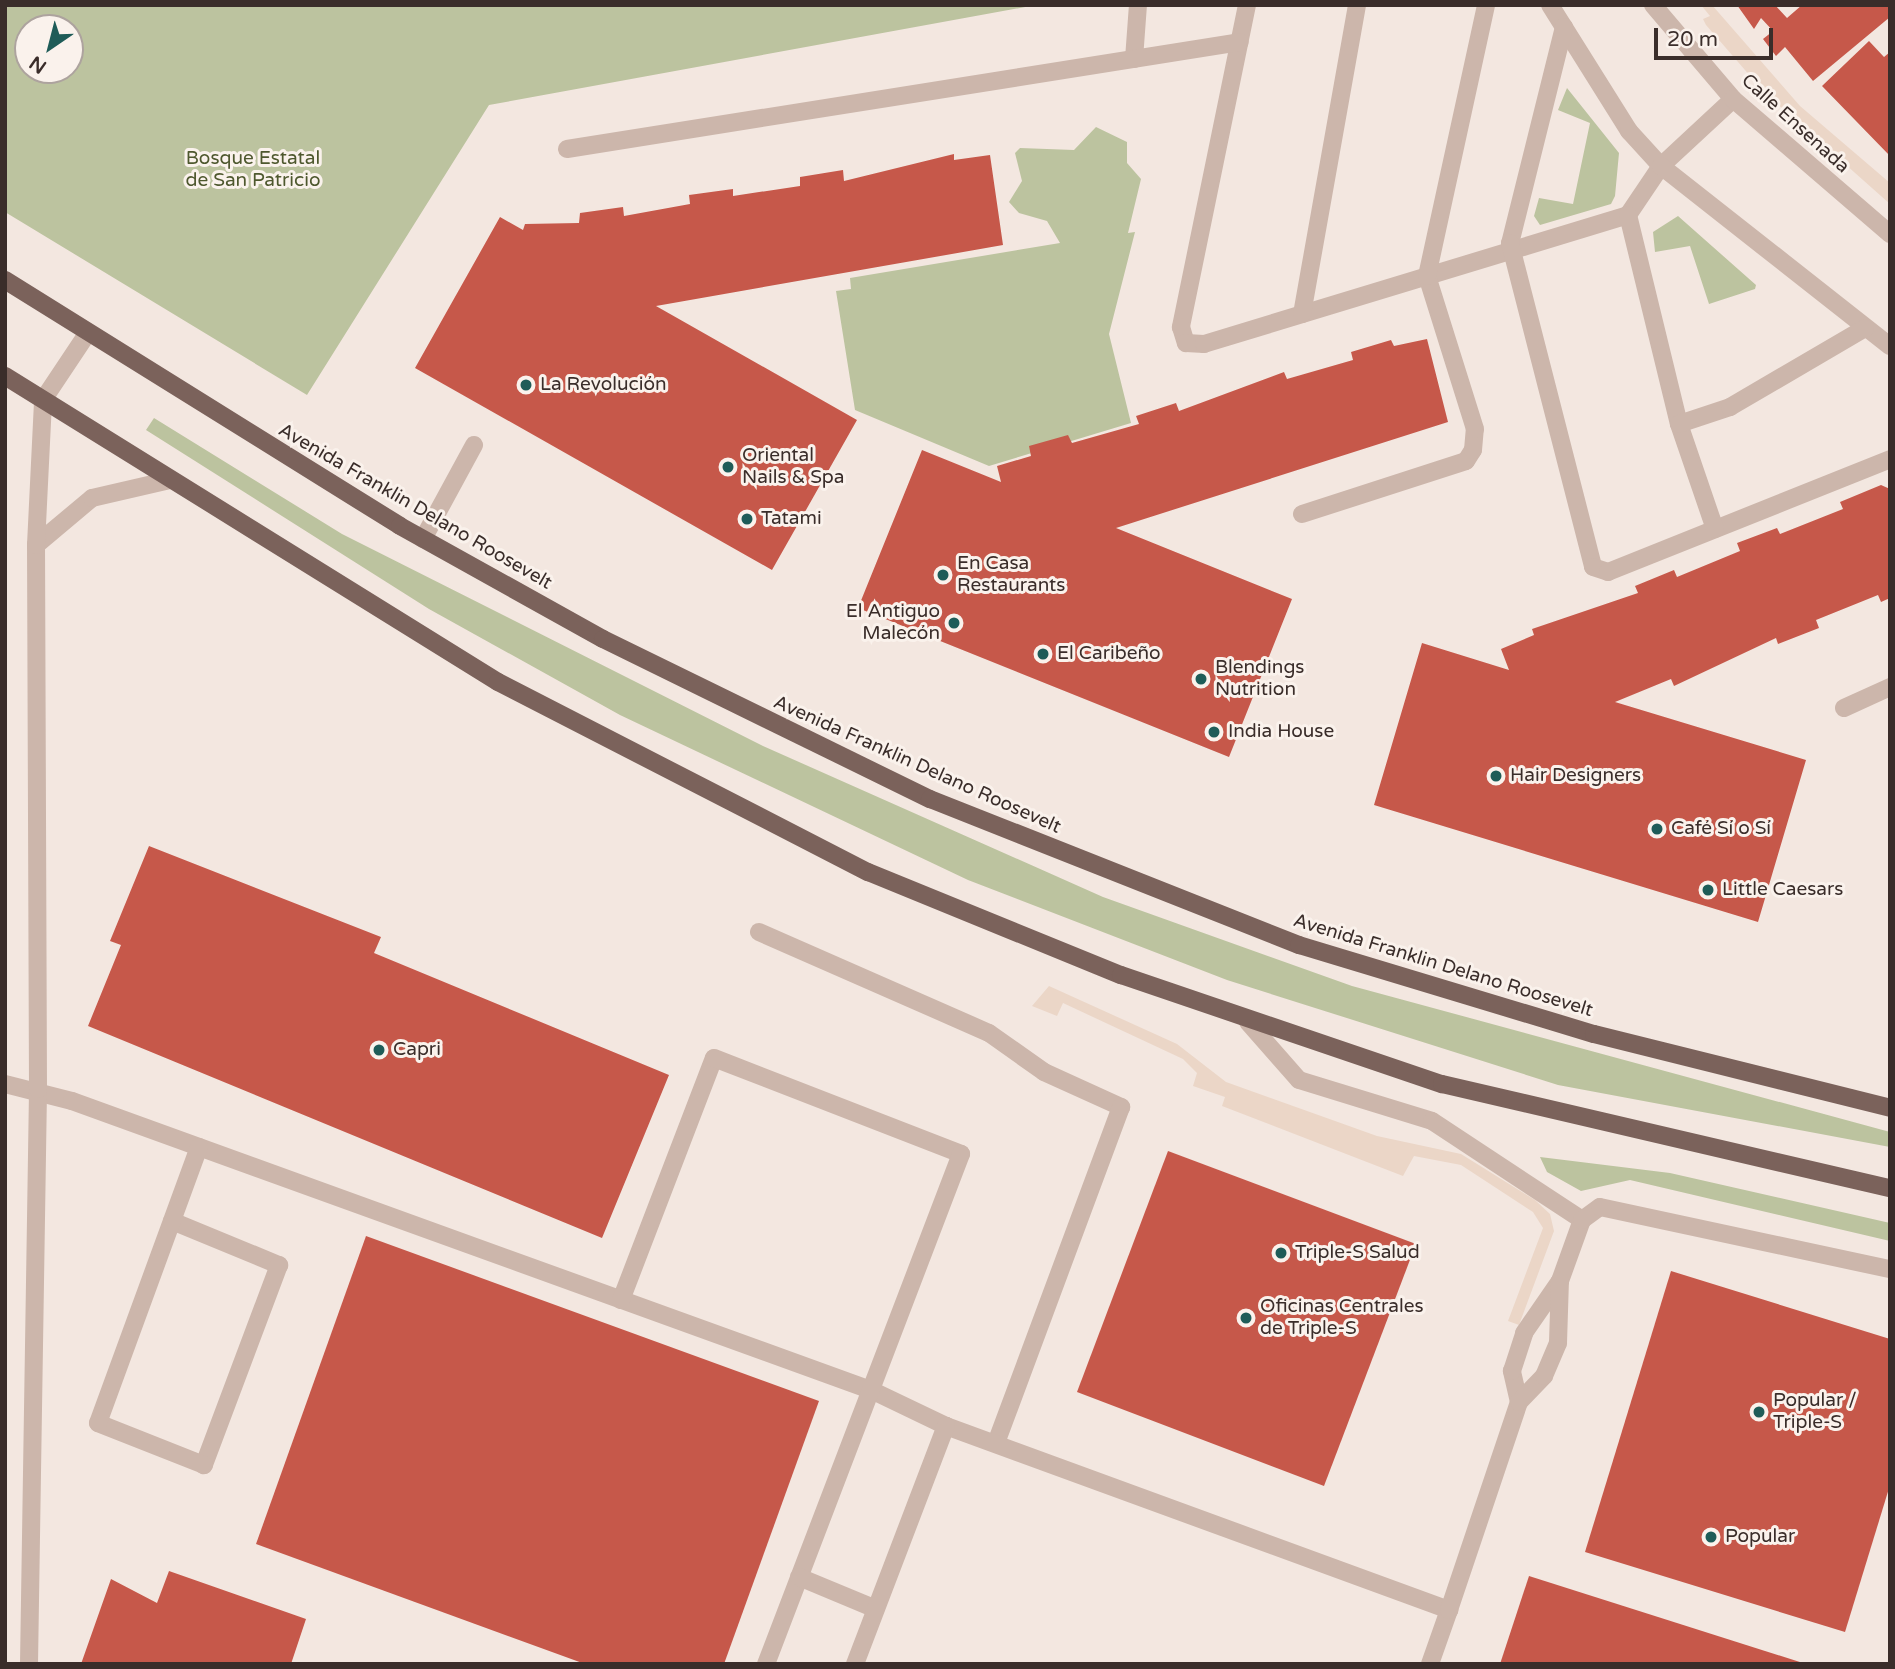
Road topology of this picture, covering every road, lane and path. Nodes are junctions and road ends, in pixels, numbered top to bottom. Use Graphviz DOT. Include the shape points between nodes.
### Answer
graph roads {
  1 [pos="1138,5"];
  2 [pos="1247,5"];
  3 [pos="1357,5"];
  4 [pos="1486,5"];
  5 [pos="1550,5"];
  6 [pos="1653,5"];
  7 [pos="1564,27"];
  8 [pos="1240,42"];
  9 [pos="1134,59"];
  10 [pos="1733,99"];
  11 [pos="567,149"];
  12 [pos="1661,166"];
  13 [pos="1628,215"];
  14 [pos="1890,234"];
  15 [pos="1512,250"];
  16 [pos="1427,276"];
  17 [pos="5,280"];
  18 [pos="1302,314"];
  19 [pos="1865,328"];
  20 [pos="87,334"];
  21 [pos="1890,346"];
  22 [pos="5,376"];
  23 [pos="43,400"];
  24 [pos="1679,424"];
  25 [pos="474,445"];
  26 [pos="1890,459"];
  27 [pos="170,480"];
  28 [pos="1302,514"];
  29 [pos="1715,529"];
  30 [pos="423,539"];
  31 [pos="36,545"];
  32 [pos="1890,687"];
  33 [pos="1844,708"];
  34 [pos="759,932"];
  35 [pos="1248,1022"];
  36 [pos="5,1084"];
  37 [pos="38,1089"];
  38 [pos="1890,1108"];
  39 [pos="199,1147"];
  40 [pos="1890,1188"];
  41 [pos="1582,1220"];
  42 [pos="172,1221"];
  43 [pos="1890,1269"];
  44 [pos="1560,1281"];
  45 [pos="621,1300"];
  46 [pos="871,1390"];
  47 [pos="1519,1402"];
  48 [pos="946,1426"];
  49 [pos="996,1444"];
  50 [pos="800,1577"];
  51 [pos="876,1609"];
  52 [pos="1449,1610"];
  53 [pos="29,1664"];
  54 [pos="766,1664"];
  55 [pos="855,1664"];
  56 [pos="1430,1664"];
  1 -- 9 [label="street"];
  2 -- 8 [label="street"];
  3 -- 18 [label="street"];
  4 -- 16 [label="street"];
  5 -- 7 [label="street"];
  6 -- 10 [label="street, Calle Ensenada"];
  7 -- 12 [label="street" via="1629,131"];
  7 -- 15 [label="street"];
  8 -- 9 [label="street"];
  8 -- 18 [label="street" via="1181,327 1186,343 1204,344"];
  9 -- 11 [label="street"];
  10 -- 12 [label="street"];
  10 -- 14 [label="street, Calle Ensenada"];
  12 -- 13 [label="street"];
  12 -- 19 [label="street"];
  13 -- 15 [label="street"];
  13 -- 24 [label="street"];
  15 -- 16 [label="street"];
  15 -- 29 [label="street" via="1593,567 1608,572"];
  16 -- 18 [label="street"];
  16 -- 28 [label="street" via="1475,429 1473,450 1466,461"];
  17 -- 20 [label="main road, Avenida Franklin Delano Roosevelt"];
  19 -- 21 [label="street"];
  19 -- 24 [label="street" via="1730,407"];
  20 -- 23 [label="street"];
  20 -- 30 [label="main road, Avenida Franklin Delano Roosevelt"];
  22 -- 23 [label="main road"];
  23 -- 27 [label="main road"];
  23 -- 31 [label="street"];
  24 -- 29 [label="street"];
  25 -- 30 [label="street"];
  26 -- 29 [label="street"];
  27 -- 31 [label="street" via="92,498"];
  27 -- 35 [label="main road" via="436,646 620,750 868,872"];
  30 -- 38 [label="main road, Avenida Franklin Delano Roosevelt" via="789,733 1132,882 1454,994"];
  31 -- 37 [label="street"];
  32 -- 33 [label="street"];
  34 -- 49 [label="street" via="989,1033 1044,1072 1121,1107"];
  35 -- 40 [label="main road" via="1442,1084"];
  35 -- 41 [label="street" via="1299,1080 1432,1121"];
  36 -- 37 [label="street"];
  37 -- 39 [label="street"];
  37 -- 53 [label="street"];
  39 -- 42 [label="street"];
  39 -- 45 [label="street"];
  41 -- 43 [label="street" via="1600,1207 1621,1209"];
  41 -- 44 [label="street"];
  42 -- 42 [label="street" via="98,1423 204,1465 278,1265"];
  44 -- 47 [label="street" via="1558,1343 1544,1376"];
  44 -- 47 [label="street" via="1524,1333 1512,1371"];
  45 -- 46 [label="street"];
  45 -- 46 [label="street" via="713,1058 961,1154"];
  46 -- 48 [label="street"];
  46 -- 50 [label="street"];
  47 -- 52 [label="street"];
  48 -- 49 [label="street"];
  48 -- 51 [label="street"];
  49 -- 52 [label="street"];
  50 -- 51 [label="street"];
  50 -- 54 [label="street"];
  51 -- 55 [label="street"];
  52 -- 56 [label="street"];
}
